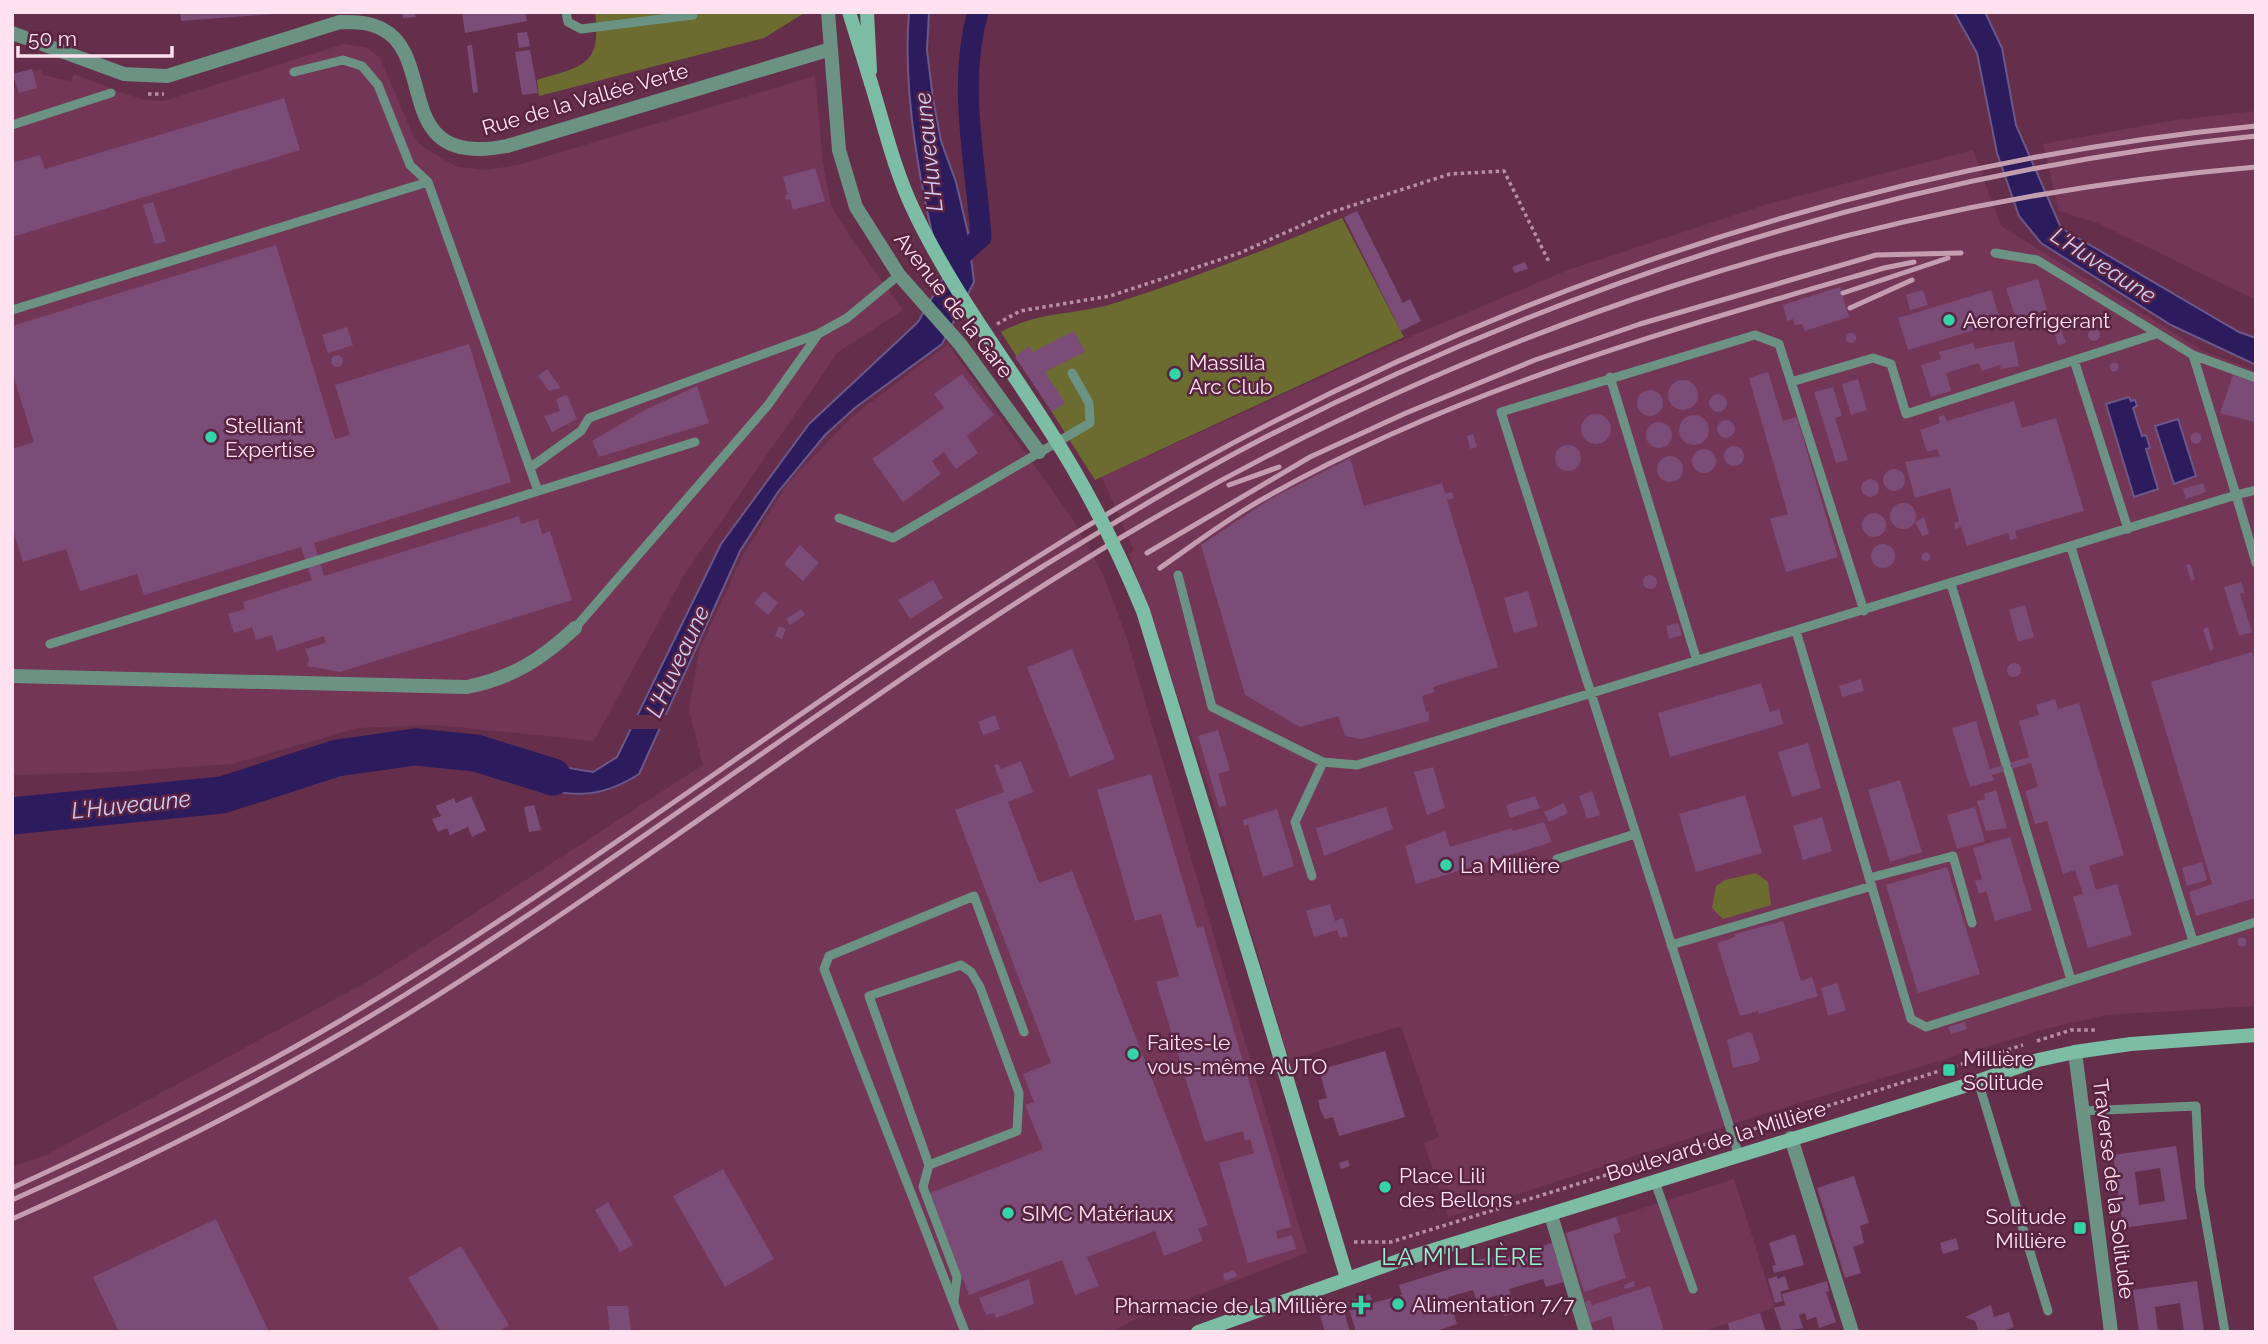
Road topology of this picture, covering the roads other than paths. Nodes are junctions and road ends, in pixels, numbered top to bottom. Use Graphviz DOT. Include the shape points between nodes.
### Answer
graph roads {
  1 [pos="566,12"];
  2 [pos="828,12"];
  3 [pos="849,12"];
  4 [pos="867,12"];
  5 [pos="693,15"];
  6 [pos="12,33"];
  7 [pos="831,49"];
  8 [pos="294,72"];
  9 [pos="871,83"];
  10 [pos="111,93"];
  11 [pos="12,125"];
  12 [pos="428,182"];
  13 [pos="1995,253"];
  14 [pos="899,275"];
  15 [pos="12,310"];
  16 [pos="818,334"];
  17 [pos="2156,334"];
  18 [pos="2193,355"];
  19 [pos="2074,360"];
  20 [pos="1072,373"];
  21 [pos="1610,377"];
  22 [pos="2256,378"];
  23 [pos="1791,382"];
  24 [pos="695,442"];
  25 [pos="1039,452"];
  26 [pos="531,467"];
  27 [pos="2256,490"];
  28 [pos="538,491"];
  29 [pos="2236,495"];
  30 [pos="839,518"];
  31 [pos="2128,529"];
  32 [pos="2071,547"];
  33 [pos="2256,564"];
  34 [pos="1178,575"];
  35 [pos="1951,584"];
  36 [pos="1864,611"];
  37 [pos="575,628"];
  38 [pos="1796,631"];
  39 [pos="50,644"];
  40 [pos="1697,661"];
  41 [pos="12,676"];
  42 [pos="1591,694"];
  43 [pos="1323,762"];
  44 [pos="1635,834"];
  45 [pos="1557,859"];
  46 [pos="1312,876"];
  47 [pos="1870,882"];
  48 [pos="2256,922"];
  49 [pos="1972,923"];
  50 [pos="2193,941"];
  51 [pos="1671,945"];
  52 [pos="2071,980"];
  53 [pos="1024,1032"];
  54 [pos="2256,1035"];
  55 [pos="2076,1052"];
  56 [pos="1978,1081"];
  57 [pos="2082,1111"];
  58 [pos="1791,1138"];
  59 [pos="1739,1156"];
  60 [pos="929,1165"];
  61 [pos="1655,1182"];
  62 [pos="1551,1214"];
  63 [pos="1347,1278"];
  64 [pos="1693,1289"];
  65 [pos="953,1303"];
  66 [pos="2048,1311"];
  67 [pos="965,1332"];
  68 [pos="1198,1332"];
  69 [pos="1586,1332"];
  70 [pos="1852,1332"];
  71 [pos="2111,1332"];
  72 [pos="2225,1332"];
  1 -- 5 [label="lane" via="568,22 581,29"];
  2 -- 7 [label="street, Avenue de la Gare"];
  3 -- 9 [label="street"];
  4 -- 9 [label="street"];
  6 -- 7 [label="street, Rue de la Vallée Verte" via="124,74 145,77 167,76 340,22 363,22 385,30 402,48 426,121 454,145 478,152"];
  7 -- 14 [label="street, Avenue de la Gare" via="845,177 856,207"];
  8 -- 12 [label="lane" via="343,60 362,66 378,85 410,165"];
  9 -- 63 [label="street, bridge" via="912,208 973,315 1092,500 1147,624"];
  10 -- 11 [label="lane"];
  12 -- 15 [label="lane"];
  12 -- 26 [label="lane"];
  13 -- 17 [label="lane" via="2037,260"];
  14 -- 16 [label="lane" via="865,305"];
  14 -- 25 [label="street, Avenue de la Gare" via="955,338"];
  16 -- 26 [label="lane" via="589,418 581,431"];
  16 -- 37 [label="lane" via="768,405"];
  17 -- 18 [label="lane"];
  17 -- 19 [label="lane"];
  18 -- 22 [label="lane"];
  18 -- 29 [label="lane"];
  19 -- 23 [label="lane" via="1906,414 1891,364 1873,358"];
  19 -- 31 [label="lane"];
  20 -- 25 [label="lane" via="1089,403 1090,423"];
  21 -- 23 [label="lane" via="1755,335 1779,344"];
  21 -- 40 [label="lane"];
  21 -- 42 [label="lane" via="1501,412"];
  23 -- 36 [label="lane"];
  24 -- 28 [label="lane"];
  25 -- 30 [label="lane" via="893,538"];
  26 -- 28 [label="lane"];
  27 -- 29 [label="lane"];
  28 -- 39 [label="lane"];
  29 -- 31 [label="lane"];
  29 -- 33 [label="lane"];
  31 -- 32 [label="lane"];
  32 -- 35 [label="lane"];
  32 -- 50 [label="lane"];
  34 -- 43 [label="lane" via="1212,707"];
  35 -- 36 [label="lane"];
  35 -- 52 [label="lane"];
  36 -- 38 [label="lane"];
  37 -- 41 [label="street" via="521,670 467,687"];
  38 -- 40 [label="lane"];
  38 -- 47 [label="lane"];
  40 -- 42 [label="lane"];
  42 -- 43 [label="lane" via="1357,765"];
  42 -- 44 [label="lane"];
  43 -- 46 [label="lane" via="1295,822"];
  44 -- 45 [label="lane"];
  44 -- 51 [label="lane"];
  47 -- 49 [label="lane" via="1953,856"];
  47 -- 51 [label="lane"];
  47 -- 52 [label="lane" via="1911,1019 1926,1027"];
  48 -- 50 [label="lane"];
  50 -- 52 [label="lane"];
  51 -- 59 [label="lane"];
  53 -- 65 [label="lane" via="974,896 829,956 824,969"];
  54 -- 55 [label="street, Boulevard de la Millière"];
  55 -- 56 [label="street, Boulevard de la Millière"];
  55 -- 57 [label="street, Traverse de la Solitude"];
  56 -- 58 [label="street, Boulevard de la Millière"];
  56 -- 66 [label="lane"];
  57 -- 71 [label="street, Traverse de la Solitude"];
  57 -- 72 [label="lane" via="2196,1106 2200,1187"];
  58 -- 59 [label="street, Boulevard de la Millière"];
  58 -- 70 [label="street"];
  59 -- 61 [label="street, Boulevard de la Millière"];
  60 -- 60 [label="lane" via="1017,1131 1019,1093 980,987 961,965 869,996"];
  60 -- 65 [label="lane" via="923,1187 957,1277"];
  61 -- 62 [label="street, Boulevard de la Millière"];
  61 -- 64 [label="lane"];
  62 -- 63 [label="street, Boulevard de la Millière"];
  62 -- 69 [label="street"];
  63 -- 68 [label="street, Boulevard de la Millière"];
  65 -- 67 [label="lane"];
}
